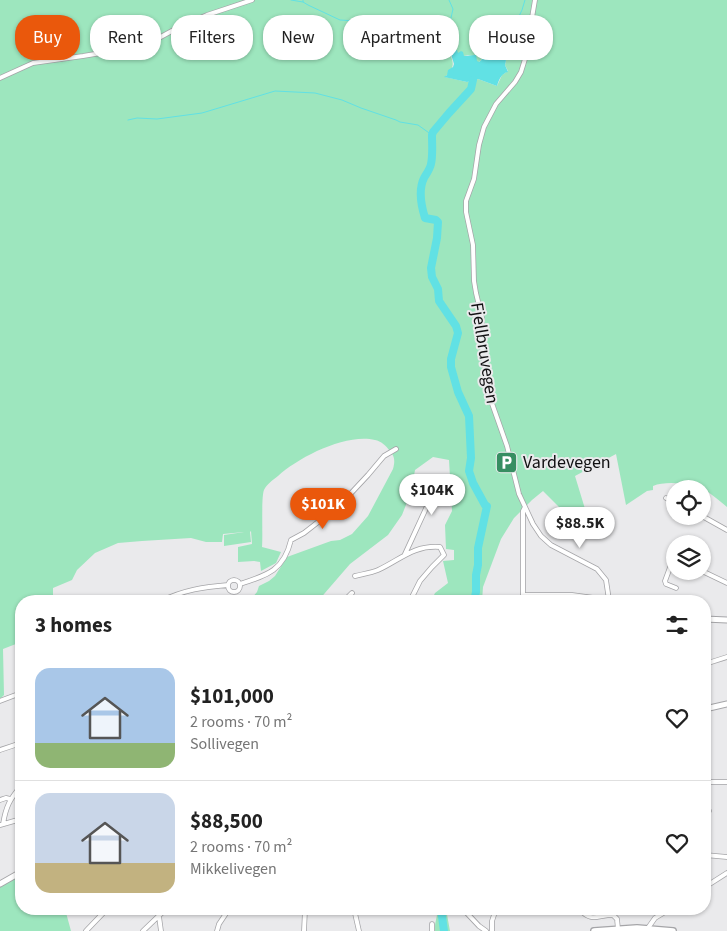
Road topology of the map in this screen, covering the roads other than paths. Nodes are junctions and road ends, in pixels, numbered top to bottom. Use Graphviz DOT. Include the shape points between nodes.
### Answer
graph roads {
  1 [pos="252,0"];
  2 [pos="535,0"];
  3 [pos="0,78"];
  4 [pos="396,449"];
  5 [pos="426,478"];
  6 [pos="525,507"];
  7 [pos="711,521"];
  8 [pos="727,530"];
  9 [pos="405,554"];
  10 [pos="711,575"];
  11 [pos="355,576"];
  12 [pos="666,578"];
  13 [pos="727,583"];
  14 [pos="240,584"];
  15 [pos="228,585"];
  16 [pos="676,588"];
  17 [pos="524,594"];
  18 [pos="172,595"];
  19 [pos="413,595"];
  20 [pos="572,595"];
  21 [pos="608,595"];
  22 [pos="711,619"];
  23 [pos="727,620"];
  24 [pos="727,657"];
  25 [pos="711,662"];
  26 [pos="15,695"];
  27 [pos="0,701"];
  28 [pos="727,704"];
  29 [pos="711,708"];
  30 [pos="15,745"];
  31 [pos="0,750"];
  32 [pos="711,782"];
  33 [pos="727,782"];
  34 [pos="15,793"];
  35 [pos="10,799"];
  36 [pos="0,800"];
  37 [pos="15,821"];
  38 [pos="2,824"];
  39 [pos="711,856"];
  40 [pos="727,857"];
  41 [pos="727,873"];
  42 [pos="15,875"];
  43 [pos="711,883"];
  44 [pos="0,884"];
  45 [pos="101,915"];
  46 [pos="225,915"];
  47 [pos="305,915"];
  48 [pos="355,915"];
  49 [pos="468,915"];
  50 [pos="494,915"];
  51 [pos="585,915"];
  52 [pos="605,915"];
  53 [pos="613,915"];
  54 [pos="660,915"];
  55 [pos="159,916"];
  56 [pos="432,924"];
  57 [pos="648,928"];
  58 [pos="618,929"];
  59 [pos="86,931"];
  60 [pos="143,931"];
  61 [pos="161,931"];
  62 [pos="217,931"];
  63 [pos="304,931"];
  64 [pos="359,931"];
  65 [pos="432,931"];
  66 [pos="486,931"];
  67 [pos="492,931"];
  68 [pos="594,931"];
  69 [pos="673,931"];
  1 -- 3 [label="street" via="206,15 137,47 32,63"];
  2 -- 6 [label="street, Fjellbruvegen" via="521,72 496,104 482,132 474,179 466,200 473,245 474,281 482,318 487,386"];
  4 -- 14 [label="street" via="384,456 340,504 291,540 278,567"];
  5 -- 9 [label="street" via="434,492"];
  6 -- 17 [label="street, Fjellbruvegen"];
  6 -- 21 [label="street" via="541,536 551,545 597,569 606,580"];
  7 -- 8 [label="street"];
  9 -- 11 [label="street" via="376,570"];
  9 -- 19 [label="street" via="440,547 444,556 420,580"];
  10 -- 13 [label="street"];
  12 -- 16 [label="street" via="666,584"];
  14 -- 15 [label="street" via="234,580"];
  14 -- 15 [label="street" via="239,590 234,592"];
  15 -- 18 [label="street"];
  17 -- 20 [label="street"];
  22 -- 23 [label="main road"];
  24 -- 25 [label="street"];
  26 -- 27 [label="street"];
  28 -- 29 [label="main road"];
  30 -- 31 [label="street"];
  32 -- 33 [label="street"];
  34 -- 35 [label="street"];
  35 -- 36 [label="street"];
  35 -- 38 [label="street"];
  37 -- 38 [label="street"];
  39 -- 40 [label="street"];
  41 -- 43 [label="street"];
  42 -- 44 [label="main road"];
  45 -- 59 [label="street"];
  46 -- 62 [label="street"];
  47 -- 63 [label="street"];
  48 -- 64 [label="street"];
  49 -- 66 [label="street"];
  50 -- 67 [label="street"];
  51 -- 52 [label="street" via="595,918"];
  53 -- 58 [label="street"];
  54 -- 57 [label="street"];
  55 -- 60 [label="street"];
  55 -- 61 [label="street"];
  56 -- 65 [label="street"];
  57 -- 58 [label="main road"];
  57 -- 69 [label="main road"];
  58 -- 68 [label="main road"];
}
